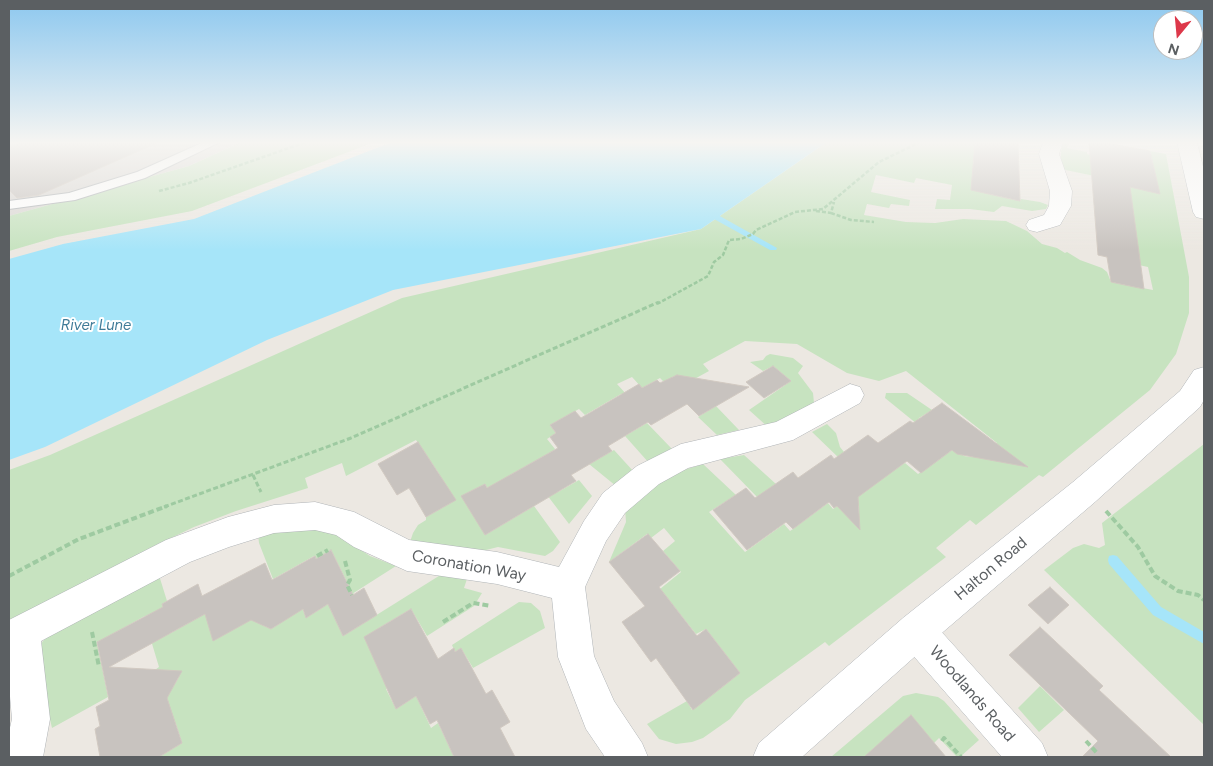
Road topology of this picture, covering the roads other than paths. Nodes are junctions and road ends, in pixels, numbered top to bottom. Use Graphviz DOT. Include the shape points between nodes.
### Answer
graph roads {
  1 [pos="130,178"];
  2 [pos="1057,178"];
  3 [pos="1196,178"];
  4 [pos="9,205"];
  5 [pos="1204,212"];
  6 [pos="1037,226"];
  7 [pos="1204,377"];
  8 [pos="850,395"];
  9 [pos="568,586"];
  10 [pos="916,630"];
  11 [pos="15,636"];
  12 [pos="22,757"];
  13 [pos="628,757"];
  14 [pos="773,757"];
  15 [pos="1028,757"];
  1 -- 4 [label="lane" via="71,197"];
  2 -- 6 [label="street" via="1061,191 1060,206 1052,220"];
  3 -- 5 [label="street"];
  7 -- 10 [label="street, Halton Road" via="1190,400"];
  8 -- 9 [label="street" via="784,432 681,457 648,475 614,503 595,531"];
  9 -- 11 [label="street, Coronation Way" via="497,568 407,555 343,522 315,516 274,519 178,551"];
  9 -- 13 [label="street" via="576,657 600,715"];
  10 -- 14 [label="street, Halton Road"];
  10 -- 15 [label="street, Woodlands Road"];
  11 -- 12 [label="street" via="31,720"];
}
